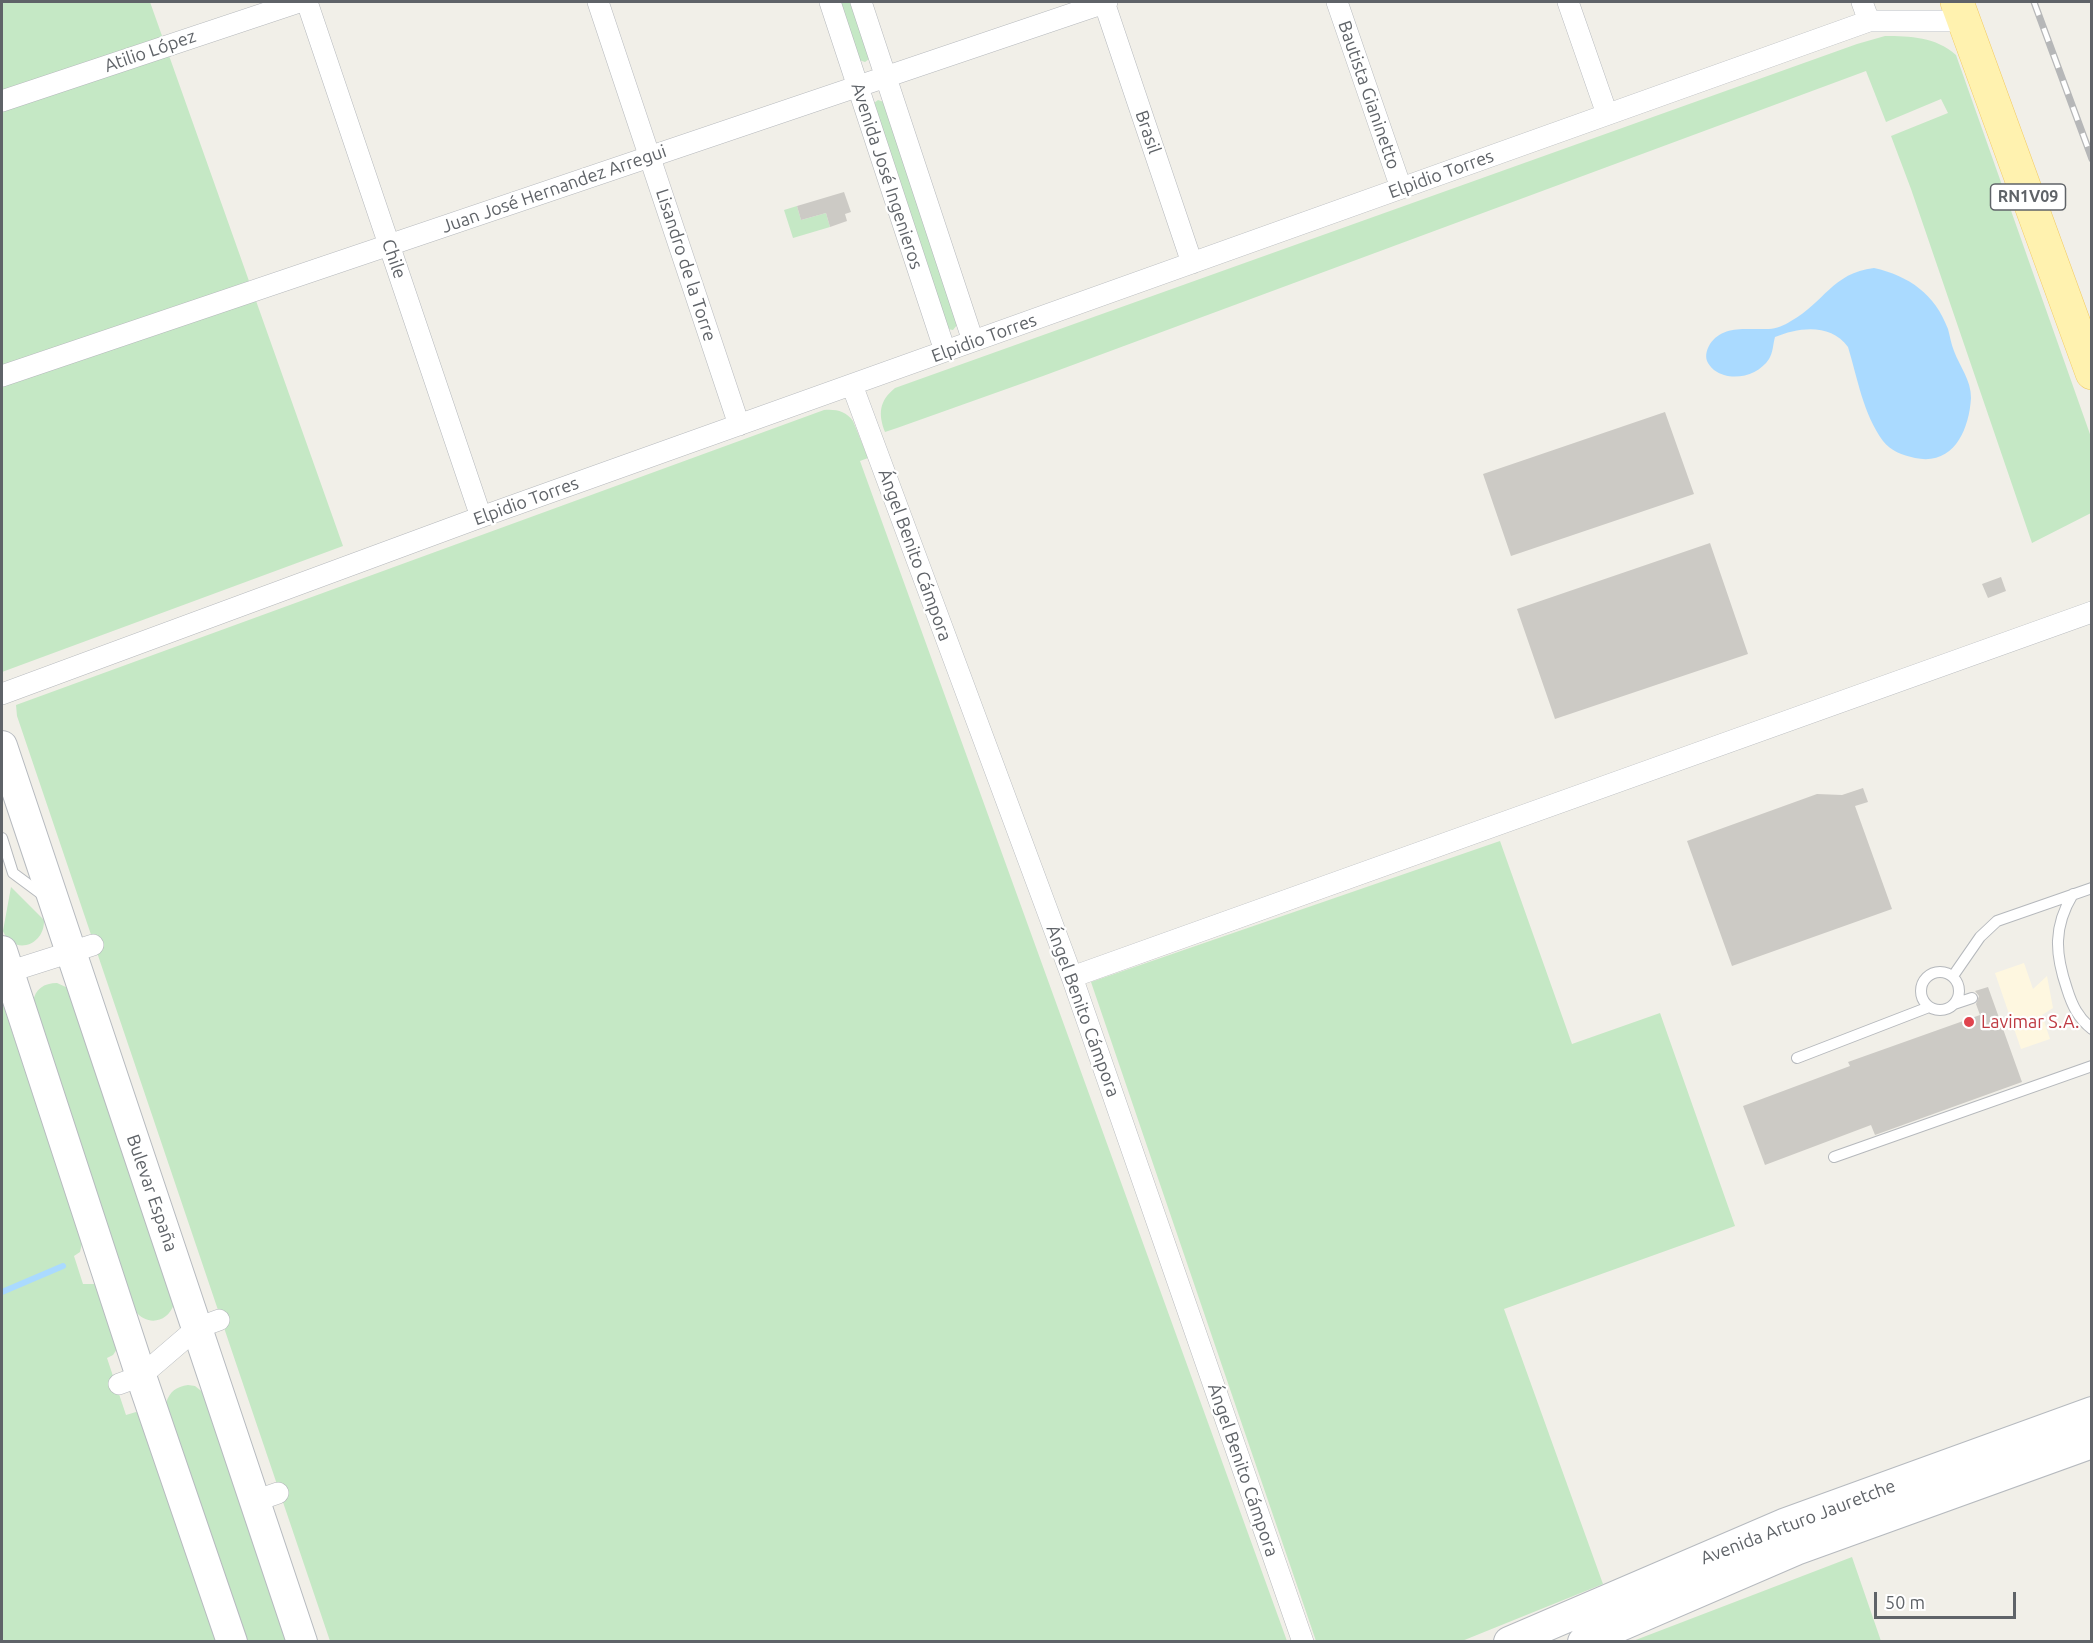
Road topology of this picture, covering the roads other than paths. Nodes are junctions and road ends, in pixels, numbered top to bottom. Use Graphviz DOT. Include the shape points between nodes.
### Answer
graph roads {
  1 [pos="299,2"];
  2 [pos="307,2"];
  3 [pos="598,2"];
  4 [pos="830,2"];
  5 [pos="861,2"];
  6 [pos="1105,2"];
  7 [pos="1336,2"];
  8 [pos="1568,2"];
  9 [pos="1866,11"];
  10 [pos="1961,11"];
  11 [pos="886,76"];
  12 [pos="858,86"];
  13 [pos="2,101"];
  14 [pos="1607,114"];
  15 [pos="650,157"];
  16 [pos="1401,188"];
  17 [pos="389,245"];
  18 [pos="1192,263"];
  19 [pos="973,341"];
  20 [pos="945,351"];
  21 [pos="2091,373"];
  22 [pos="2,376"];
  23 [pos="852,385"];
  24 [pos="739,425"];
  25 [pos="481,517"];
  26 [pos="2091,612"];
  27 [pos="6,693"];
  28 [pos="2,756"];
  29 [pos="2,838"];
  30 [pos="2091,888"];
  31 [pos="2073,894"];
  32 [pos="54,903"];
  33 [pos="82,948"];
  34 [pos="4,966"];
  35 [pos="1953,976"];
  36 [pos="1072,977"];
  37 [pos="1972,998"];
  38 [pos="1954,1004"];
  39 [pos="1929,1007"];
  40 [pos="2091,1029"];
  41 [pos="1797,1058"];
  42 [pos="2091,1065"];
  43 [pos="1834,1157"];
  44 [pos="208,1324"];
  45 [pos="130,1380"];
  46 [pos="2091,1412"];
  47 [pos="2091,1443"];
  48 [pos="232,1641"];
  49 [pos="302,1641"];
  50 [pos="1303,1641"];
  51 [pos="1509,1641"];
  52 [pos="1583,1641"];
  1 -- 13 [label="street, Atilio López"];
  2 -- 17 [label="street, Chile"];
  3 -- 15 [label="street, Lisandro de la Torre"];
  4 -- 12 [label="street, Avenida José Ingenieros"];
  5 -- 11 [label="street, Avenida José Ingenieros"];
  6 -- 11 [label="street, Juan José Hernandez Arregui"];
  6 -- 18 [label="street, Brasil"];
  7 -- 16 [label="street, Bautista Gianinetto"];
  8 -- 14 [label="street"];
  9 -- 10 [label="street, Elpidio Torres"];
  9 -- 14 [label="street, Elpidio Torres"];
  10 -- 21 [label="main road, RN1V09"];
  11 -- 12 [label="street, Juan José Hernandez Arregui"];
  11 -- 19 [label="street, Avenida José Ingenieros"];
  12 -- 15 [label="street, Juan José Hernandez Arregui"];
  12 -- 20 [label="street, Avenida José Ingenieros"];
  14 -- 16 [label="street, Elpidio Torres"];
  15 -- 17 [label="street, Juan José Hernandez Arregui"];
  15 -- 24 [label="street, Lisandro de la Torre"];
  16 -- 18 [label="street, Elpidio Torres"];
  17 -- 22 [label="street, Juan José Hernandez Arregui"];
  17 -- 25 [label="street, Chile"];
  18 -- 19 [label="street, Elpidio Torres"];
  19 -- 20 [label="street, Elpidio Torres"];
  20 -- 23 [label="street, Elpidio Torres"];
  23 -- 24 [label="street, Elpidio Torres"];
  23 -- 36 [label="street, Ángel Benito Cámpora"];
  24 -- 25 [label="street, Elpidio Torres"];
  25 -- 27 [label="street, Elpidio Torres"];
  26 -- 36 [label="street"];
  28 -- 32 [label="main road, Bulevar España"];
  29 -- 32 [label="lane" via="13,873"];
  30 -- 31 [label="lane"];
  31 -- 35 [label="lane" via="1997,921 1980,936"];
  31 -- 40 [label="lane" via="2059,931 2059,965 2073,1007"];
  32 -- 33 [label="main road, Bulevar España"];
  33 -- 34 [label="street"];
  33 -- 44 [label="main road, Bulevar España"];
  34 -- 45 [label="main road"];
  35 -- 38 [label="lane" via="1959,993"];
  35 -- 39 [label="lane" via="1941,971 1926,978 1921,995"];
  36 -- 50 [label="street, Ángel Benito Cámpora"];
  37 -- 38 [label="lane"];
  38 -- 39 [label="lane" via="1943,1010"];
  39 -- 41 [label="lane"];
  42 -- 43 [label="lane"];
  44 -- 45 [label="street"];
  44 -- 49 [label="main road, Bulevar España" via="266,1497"];
  45 -- 48 [label="main road"];
  46 -- 51 [label="main road, Avenida Arturo Jauretche" via="1786,1523"];
  47 -- 52 [label="main road, Avenida Arturo Jauretche" via="1796,1550"];
}
